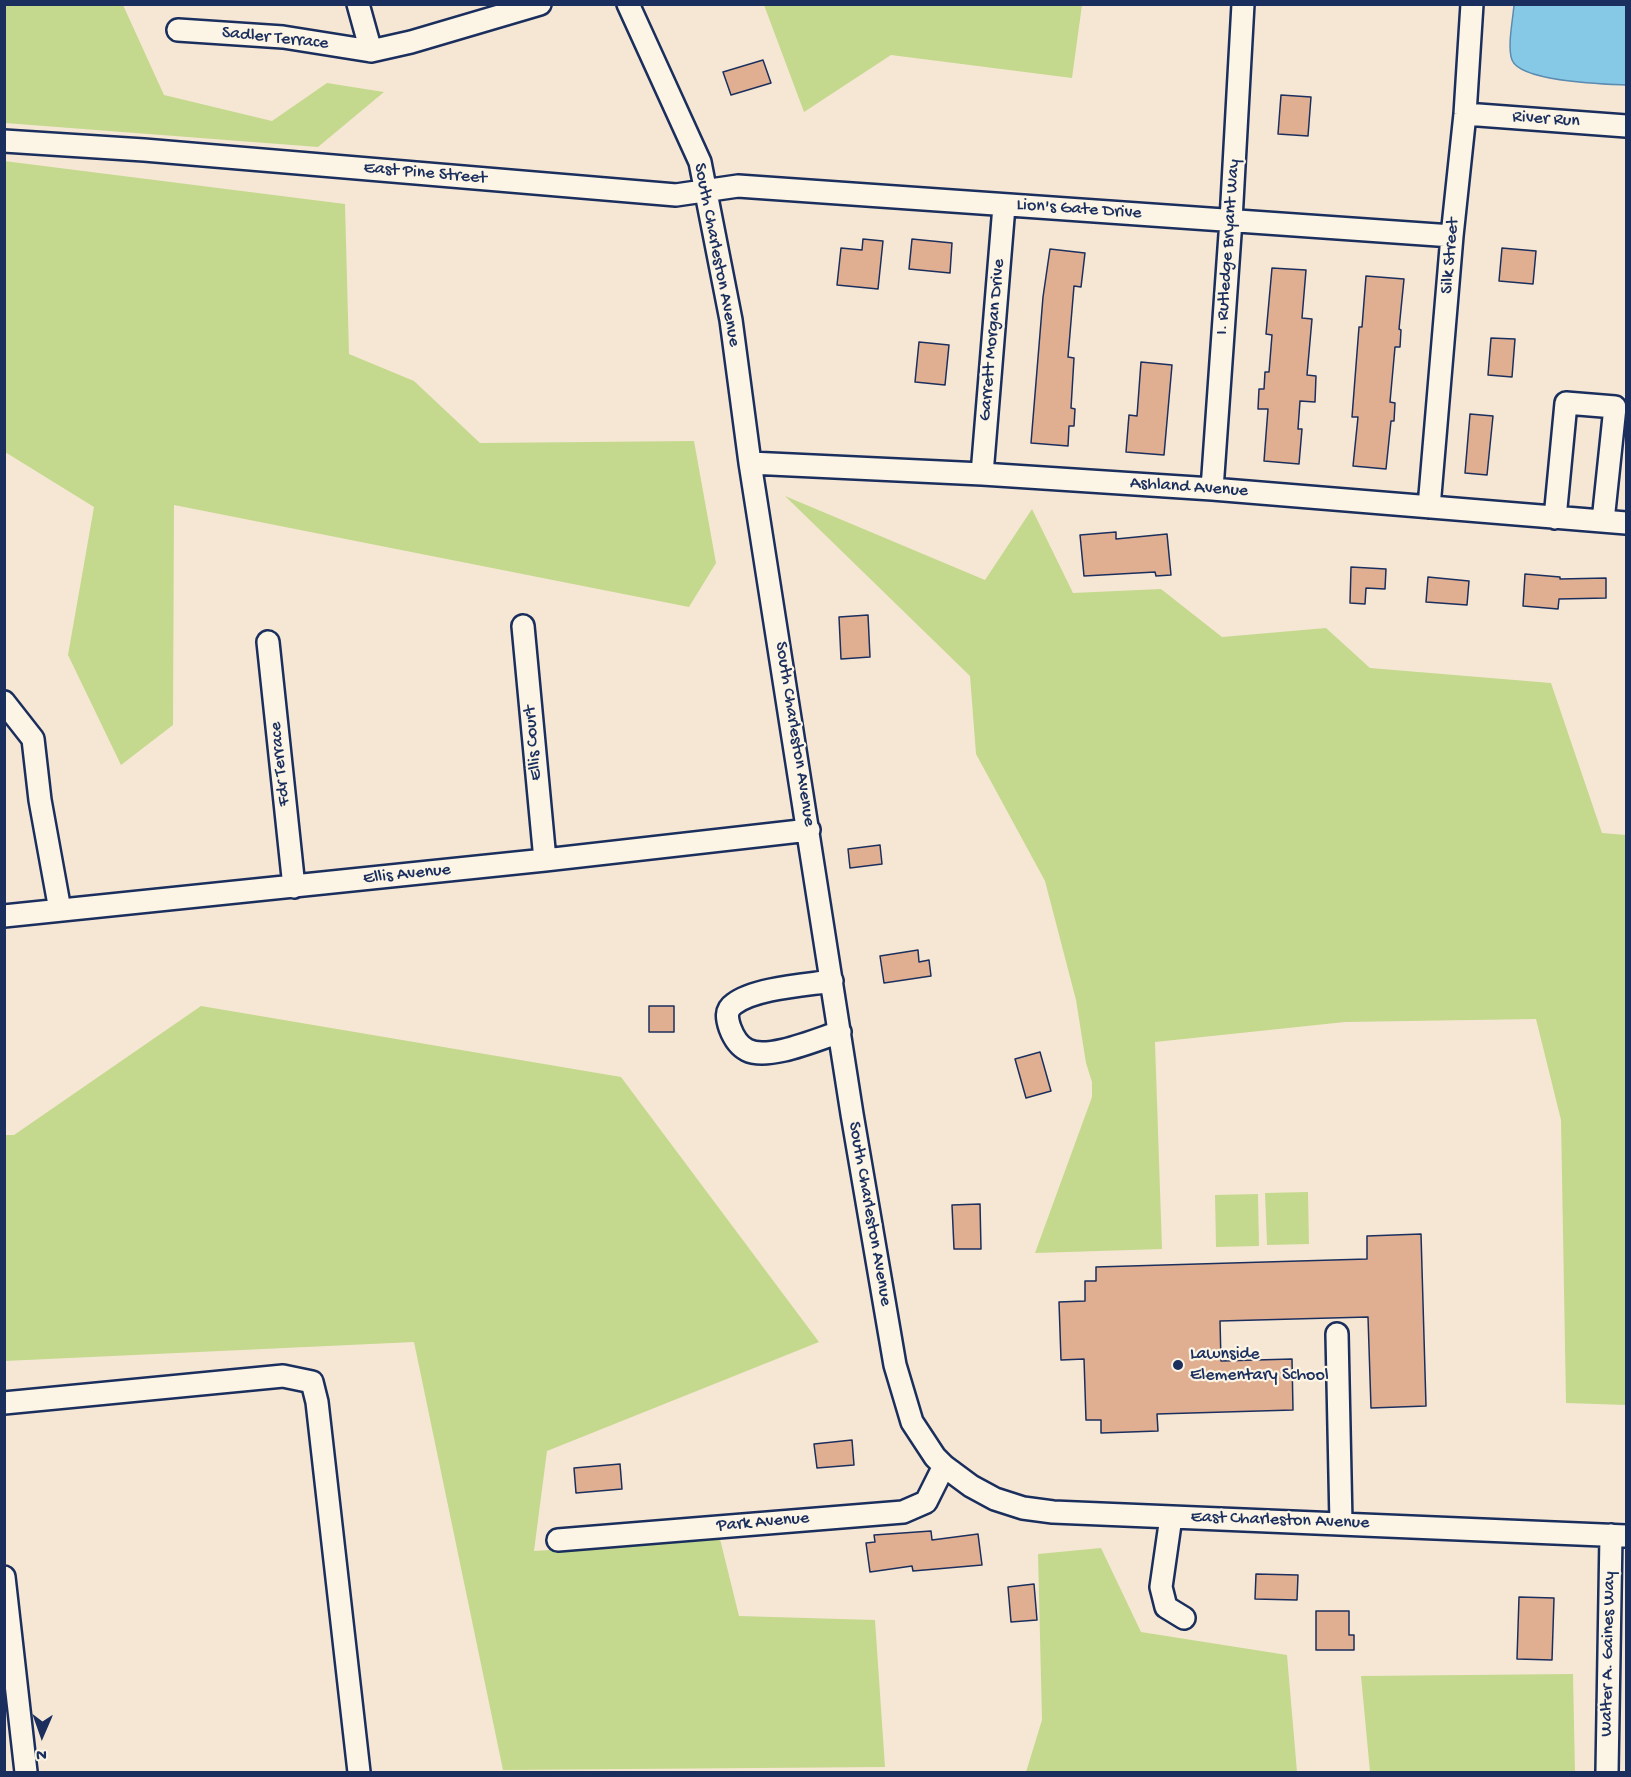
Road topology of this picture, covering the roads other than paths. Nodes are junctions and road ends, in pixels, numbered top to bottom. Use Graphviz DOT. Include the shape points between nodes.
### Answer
graph roads {
  1 [pos="358,4"];
  2 [pos="540,4"];
  3 [pos="628,4"];
  4 [pos="1243,4"];
  5 [pos="1472,4"];
  6 [pos="178,30"];
  7 [pos="371,51"];
  8 [pos="1465,114"];
  9 [pos="1626,126"];
  10 [pos="4,141"];
  11 [pos="706,190"];
  12 [pos="1004,206"];
  13 [pos="1231,220"];
  14 [pos="1452,236"];
  15 [pos="750,463"];
  16 [pos="982,474"];
  17 [pos="1212,489"];
  18 [pos="1429,507"];
  19 [pos="1555,518"];
  20 [pos="1603,521"];
  21 [pos="1626,523"];
  22 [pos="523,626"];
  23 [pos="268,642"];
  24 [pos="4,702"];
  25 [pos="809,830"];
  26 [pos="545,860"];
  27 [pos="294,887"];
  28 [pos="60,910"];
  29 [pos="4,916"];
  30 [pos="832,981"];
  31 [pos="840,1032"];
  32 [pos="1336,1334"];
  33 [pos="4,1403"];
  34 [pos="944,1466"];
  35 [pos="1171,1517"];
  36 [pos="1341,1523"];
  37 [pos="1618,1536"];
  38 [pos="558,1540"];
  39 [pos="4,1577"];
  40 [pos="1184,1618"];
  41 [pos="26,1773"];
  42 [pos="359,1773"];
  43 [pos="1607,1773"];
  1 -- 7 [label="street"];
  2 -- 7 [label="street"];
  3 -- 11 [label="street, South Charleston Avenue" via="700,162"];
  4 -- 13 [label="street, I. Rutledge Bryant Way"];
  5 -- 8 [label="street, Silk Street"];
  6 -- 7 [label="street, Sadler Terrace" via="283,37"];
  8 -- 9 [label="street, River Run"];
  8 -- 14 [label="street, Silk Street"];
  10 -- 11 [label="street, East Pine Street" via="676,195"];
  11 -- 12 [label="street, Lion's Gate Drive" via="738,186"];
  11 -- 15 [label="street, South Charleston Avenue" via="731,320"];
  12 -- 13 [label="street, Lion's Gate Drive"];
  12 -- 16 [label="street, Garrett Morgan Drive"];
  13 -- 14 [label="street, Lion's Gate Drive"];
  13 -- 17 [label="street, I. Rutledge Bryant Way"];
  14 -- 18 [label="street, Silk Street"];
  15 -- 16 [label="street, Ashland Avenue"];
  15 -- 25 [label="street, South Charleston Avenue"];
  16 -- 17 [label="street, Ashland Avenue"];
  17 -- 18 [label="street, Ashland Avenue"];
  18 -- 19 [label="street, Ashland Avenue"];
  19 -- 20 [label="street, Ashland Avenue"];
  19 -- 20 [label="street" via="1566,403 1576,403 1615,406"];
  20 -- 21 [label="street, Ashland Avenue"];
  22 -- 26 [label="street, Ellis Court"];
  23 -- 27 [label="street, Fdr Terrace"];
  24 -- 28 [label="street" via="33,739"];
  25 -- 26 [label="street, Ellis Avenue"];
  25 -- 30 [label="street, South Charleston Avenue"];
  26 -- 27 [label="street, Ellis Avenue"];
  27 -- 28 [label="street, Ellis Avenue"];
  28 -- 29 [label="street, Ellis Avenue"];
  30 -- 31 [label="street, South Charleston Avenue"];
  30 -- 31 [label="street" via="740,999 727,1012 728,1021 734,1037 746,1050 758,1053 774,1052"];
  31 -- 34 [label="street, South Charleston Avenue" via="895,1365 912,1422"];
  32 -- 36 [label="street"];
  33 -- 42 [label="street" via="283,1376 312,1383"];
  34 -- 35 [label="street, East Charleston Avenue" via="995,1499 1023,1508"];
  34 -- 38 [label="street, Park Avenue" via="926,1502 903,1512"];
  35 -- 36 [label="street, East Charleston Avenue"];
  35 -- 40 [label="street" via="1161,1587 1166,1607"];
  36 -- 37 [label="street, East Charleston Avenue"];
  37 -- 43 [label="street, Walter A. Gaines Way"];
  39 -- 41 [label="street"];
}
